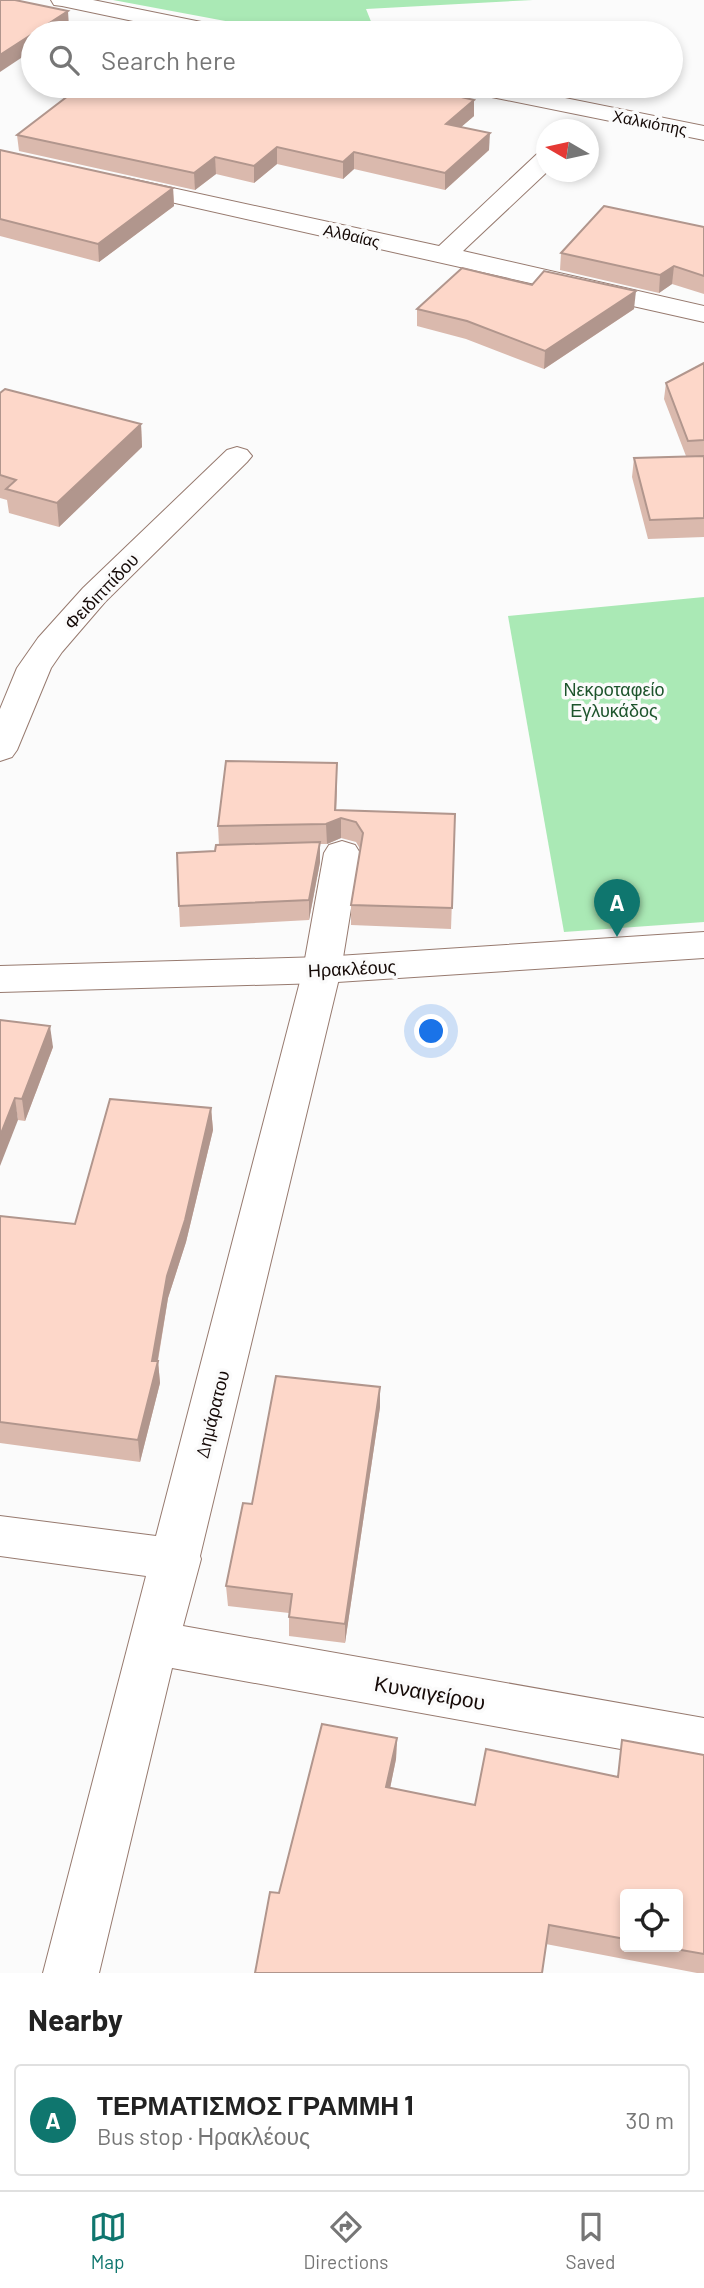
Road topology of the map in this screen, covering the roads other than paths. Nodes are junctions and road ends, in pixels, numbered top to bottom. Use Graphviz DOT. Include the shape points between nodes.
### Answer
graph roads {
  1 [pos="62,0"];
  2 [pos="163,21"];
  3 [pos="530,98"];
  4 [pos="597,112"];
  5 [pos="590,119"];
  6 [pos="704,133"];
  7 [pos="536,169"];
  8 [pos="103,180"];
  9 [pos="444,255"];
  10 [pos="704,314"];
  11 [pos="237,456"];
  12 [pos="0,750"];
  13 [pos="342,853"];
  14 [pos="704,946"];
  15 [pos="322,970"];
  16 [pos="0,979"];
  17 [pos="0,1536"];
  18 [pos="177,1559"];
  19 [pos="156,1643"];
  20 [pos="704,1741"];
  21 [pos="71,1973"];
  1 -- 2 [label="street"];
  3 -- 4 [label="street, Χαλκιόπης"];
  4 -- 5 [label="street"];
  4 -- 6 [label="street, Χαλκιόπης"];
  7 -- 9 [label="street"];
  8 -- 9 [label="street, Αλθαίας"];
  9 -- 10 [label="street, Αλθαίας"];
  11 -- 12 [label="street, Φειδιππίδου" via="94,595 50,645 34,668"];
  13 -- 15 [label="street, Δημάρατου"];
  14 -- 15 [label="street, Ηρακλέους"];
  15 -- 16 [label="street, Ηρακλέους"];
  15 -- 18 [label="street, Δημάρατου"];
  17 -- 18 [label="street"];
  18 -- 19 [label="street, Δημάρατου"];
  19 -- 20 [label="street, Κυναιγείρου"];
  19 -- 21 [label="street, Δημάρατου"];
}
